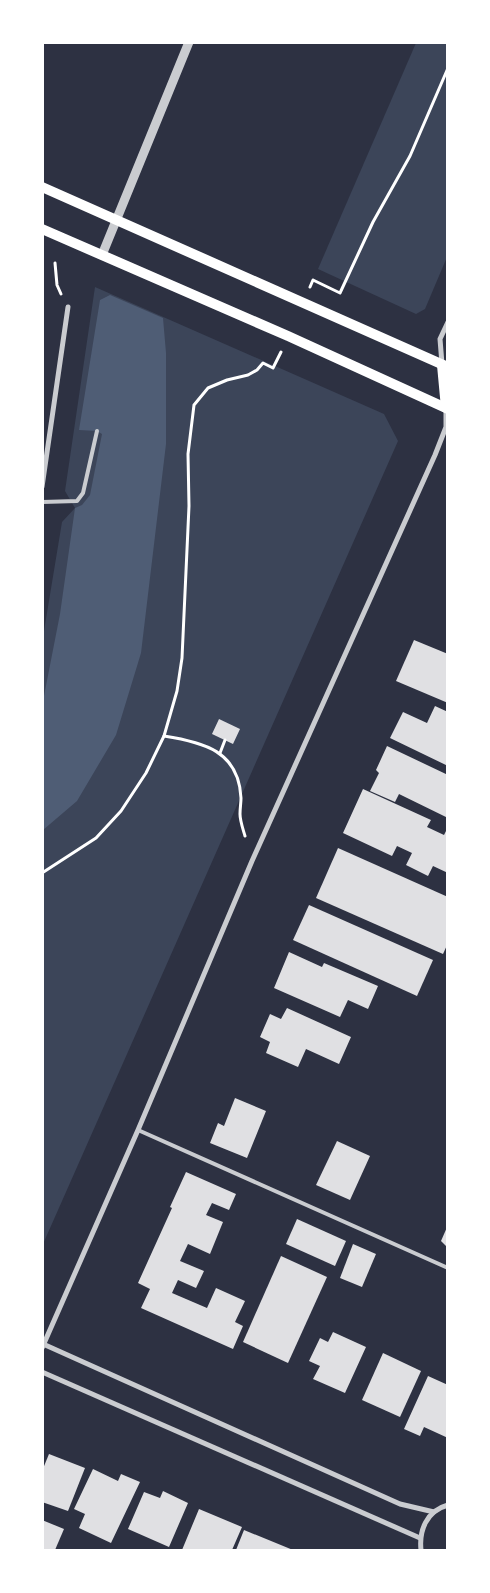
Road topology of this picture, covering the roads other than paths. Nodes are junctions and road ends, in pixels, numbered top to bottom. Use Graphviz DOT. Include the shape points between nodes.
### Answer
graph roads {
  1 [pos="189,42"];
  2 [pos="42,187"];
  3 [pos="116,221"];
  4 [pos="42,229"];
  5 [pos="102,255"];
  6 [pos="68,307"];
  7 [pos="448,322"];
  8 [pos="445,366"];
  9 [pos="447,408"];
  10 [pos="97,431"];
  11 [pos="42,488"];
  12 [pos="42,502"];
  13 [pos="138,1130"];
  14 [pos="448,1268"];
  15 [pos="43,1346"];
  16 [pos="42,1372"];
  17 [pos="448,1505"];
  18 [pos="434,1512"];
  19 [pos="420,1538"];
  20 [pos="421,1550"];
  1 -- 3 [label="street"];
  2 -- 3 [label="main road"];
  3 -- 5 [label="street"];
  3 -- 8 [label="main road"];
  4 -- 5 [label="main road"];
  5 -- 9 [label="main road"];
  6 -- 11 [label="street"];
  7 -- 8 [label="street" via="440,339"];
  8 -- 9 [label="main road"];
  9 -- 13 [label="street" via="446,427 252,861"];
  10 -- 12 [label="lane" via="83,493 77,501"];
  13 -- 14 [label="lane"];
  13 -- 15 [label="street"];
  15 -- 18 [label="street" via="400,1504"];
  16 -- 19 [label="street"];
  17 -- 18 [label="street"];
  18 -- 19 [label="street" via="427,1519"];
  19 -- 20 [label="street"];
}
